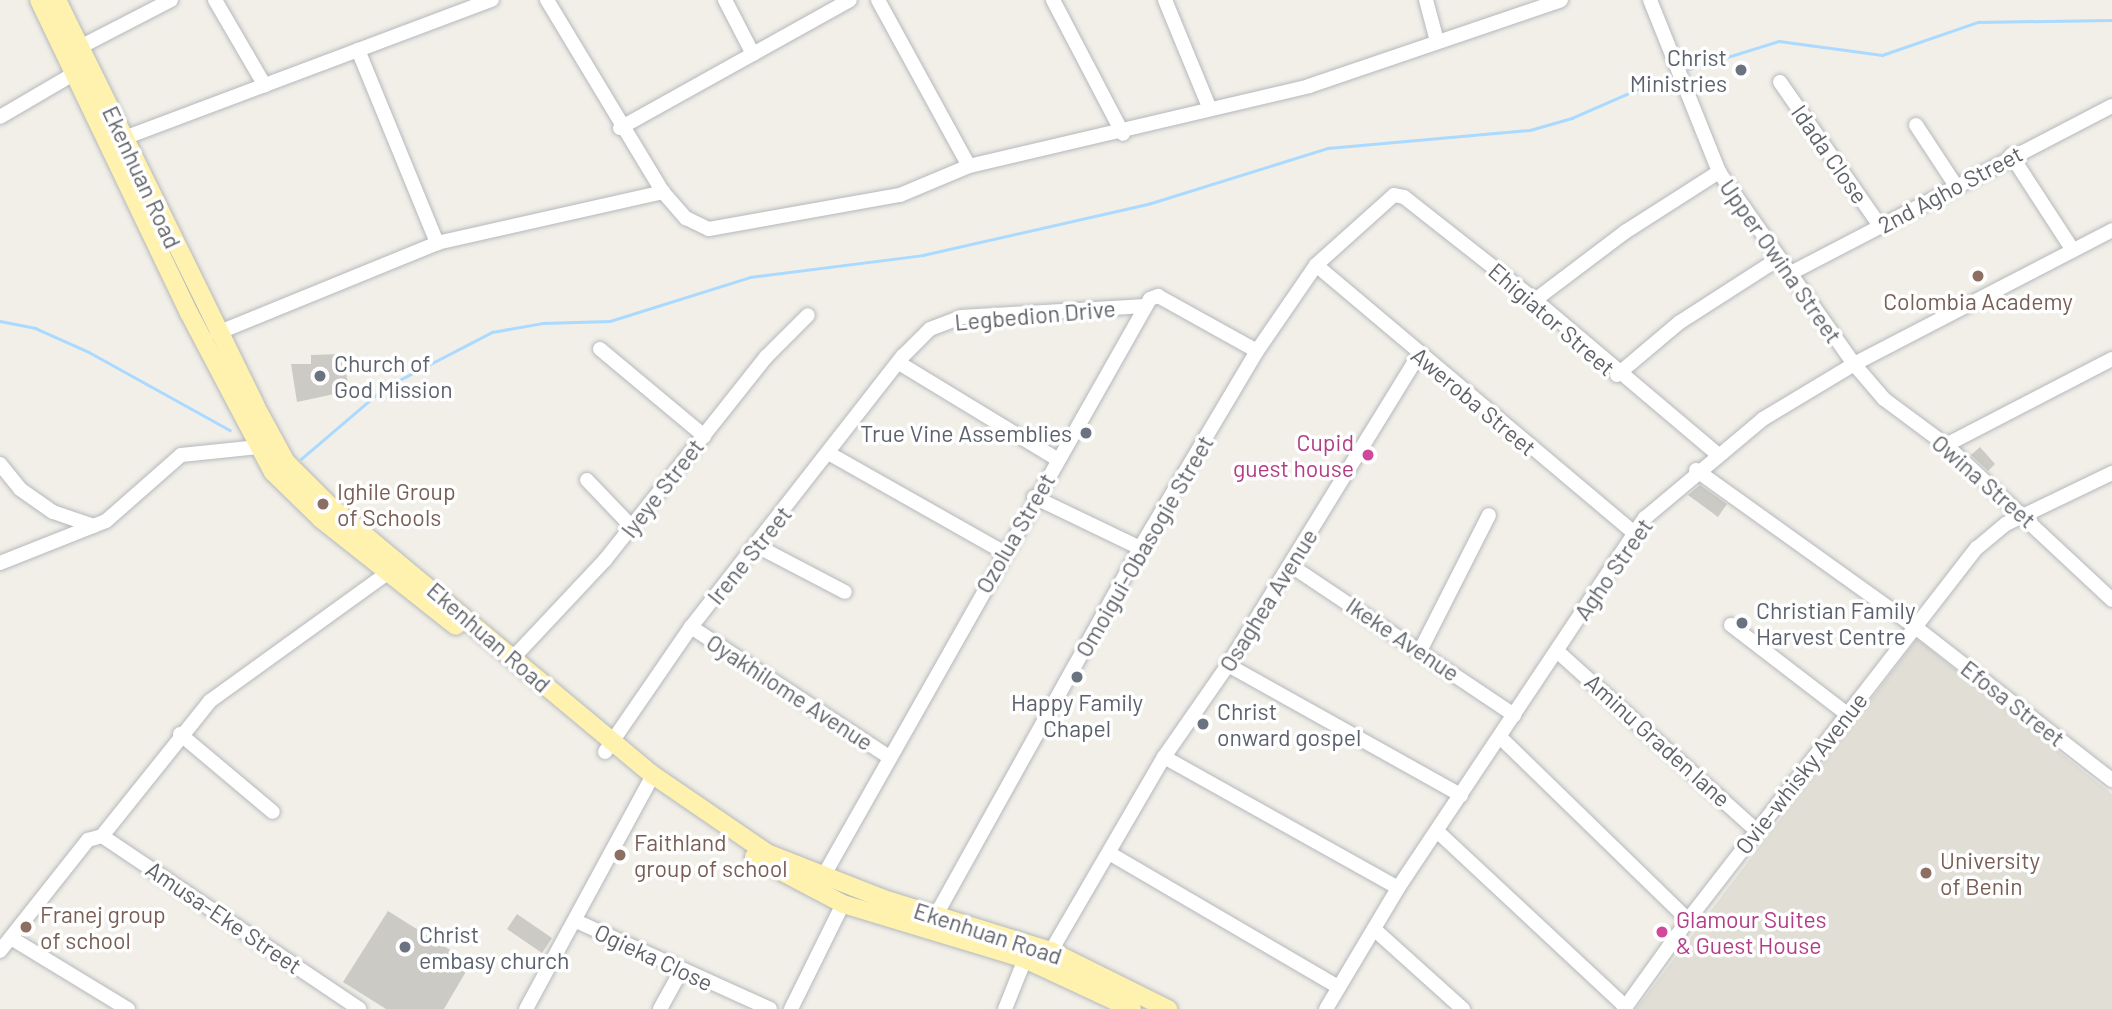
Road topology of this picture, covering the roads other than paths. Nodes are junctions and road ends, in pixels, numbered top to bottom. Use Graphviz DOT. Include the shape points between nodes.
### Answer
graph roads {
  1 [pos="39,0"];
  2 [pos="57,0"];
  3 [pos="171,0"];
  4 [pos="215,0"];
  5 [pos="492,0"];
  6 [pos="548,0"];
  7 [pos="725,0"];
  8 [pos="850,0"];
  9 [pos="877,0"];
  10 [pos="1053,0"];
  11 [pos="1165,0"];
  12 [pos="1426,0"];
  13 [pos="1561,0"];
  14 [pos="1655,1"];
  15 [pos="1541,4"];
  16 [pos="1437,41"];
  17 [pos="82,46"];
  18 [pos="358,50"];
  19 [pos="753,54"];
  20 [pos="75,73"];
  21 [pos="1780,82"];
  22 [pos="265,86"];
  23 [pos="2112,106"];
  24 [pos="1209,107"];
  25 [pos="0,117"];
  26 [pos="1916,125"];
  27 [pos="620,128"];
  28 [pos="1123,134"];
  29 [pos="124,138"];
  30 [pos="2011,155"];
  31 [pos="969,166"];
  32 [pos="1719,172"];
  33 [pos="1956,186"];
  34 [pos="663,192"];
  35 [pos="1385,201"];
  36 [pos="1880,226"];
  37 [pos="2112,230"];
  38 [pos="438,243"];
  39 [pos="2072,249"];
  40 [pos="1777,259"];
  41 [pos="1316,265"];
  42 [pos="1789,274"];
  43 [pos="1535,300"];
  44 [pos="1146,306"];
  45 [pos="808,315"];
  46 [pos="218,333"];
  47 [pos="600,349"];
  48 [pos="1257,351"];
  49 [pos="1418,356"];
  50 [pos="2112,359"];
  51 [pos="899,363"];
  52 [pos="1854,364"];
  53 [pos="1617,375"];
  54 [pos="704,436"];
  55 [pos="1946,445"];
  56 [pos="259,447"];
  57 [pos="830,454"];
  58 [pos="1717,454"];
  59 [pos="1057,459"];
  60 [pos="0,464"];
  61 [pos="1696,470"];
  62 [pos="2112,473"];
  63 [pos="587,480"];
  64 [pos="1034,497"];
  65 [pos="1489,514"];
  66 [pos="2027,517"];
  67 [pos="94,526"];
  68 [pos="631,526"];
  69 [pos="1635,534"];
  70 [pos="757,546"];
  71 [pos="1140,548"];
  72 [pos="1003,552"];
  73 [pos="0,563"];
  74 [pos="1290,565"];
  75 [pos="389,572"];
  76 [pos="845,592"];
  77 [pos="2110,596"];
  78 [pos="1731,625"];
  79 [pos="1914,626"];
  80 [pos="691,627"];
  81 [pos="1421,649"];
  82 [pos="1557,651"];
  83 [pos="512,659"];
  84 [pos="1228,665"];
  85 [pos="1847,714"];
  86 [pos="1514,715"];
  87 [pos="180,734"];
  88 [pos="1502,739"];
  89 [pos="608,747"];
  90 [pos="889,757"];
  91 [pos="1164,757"];
  92 [pos="650,780"];
  93 [pos="2112,780"];
  94 [pos="1461,795"];
  95 [pos="273,813"];
  96 [pos="1437,831"];
  97 [pos="1756,831"];
  98 [pos="102,836"];
  99 [pos="1109,853"];
  100 [pos="824,875"];
  101 [pos="1398,888"];
  102 [pos="843,904"];
  103 [pos="936,915"];
  104 [pos="1688,920"];
  105 [pos="576,921"];
  106 [pos="1374,929"];
  107 [pos="11,938"];
  108 [pos="0,951"];
  109 [pos="1051,951"];
  110 [pos="1025,959"];
  111 [pos="681,971"];
  112 [pos="1338,988"];
  113 [pos="1625,1008"];
  114 [pos="128,1009"];
  115 [pos="359,1009"];
  116 [pos="526,1009"];
  117 [pos="660,1009"];
  118 [pos="770,1009"];
  119 [pos="791,1009"];
  120 [pos="1005,1009"];
  121 [pos="1132,1009"];
  122 [pos="1168,1009"];
  123 [pos="1326,1009"];
  124 [pos="1463,1009"];
  1 -- 20 [label="main road, Ekenhuan Road"];
  2 -- 17 [label="main road, Ekenhuan Road"];
  3 -- 17 [label="street"];
  4 -- 22 [label="street"];
  5 -- 18 [label="street"];
  6 -- 27 [label="street"];
  7 -- 19 [label="street"];
  8 -- 19 [label="street"];
  9 -- 31 [label="street"];
  10 -- 28 [label="street"];
  11 -- 24 [label="street"];
  12 -- 16 [label="street"];
  13 -- 15 [label="street"];
  14 -- 32 [label="street, Upper Owina Street"];
  15 -- 16 [label="street"];
  16 -- 24 [label="street" via="1309,86"];
  17 -- 29 [label="main road, Ekenhuan Road"];
  18 -- 22 [label="street"];
  18 -- 38 [label="street"];
  19 -- 27 [label="street"];
  20 -- 25 [label="street"];
  20 -- 56 [label="main road, Ekenhuan Road" via="189,313"];
  21 -- 36 [label="street, Idada Close"];
  22 -- 29 [label="street"];
  23 -- 30 [label="street, 2nd Agho Street"];
  24 -- 28 [label="street"];
  26 -- 33 [label="street"];
  27 -- 34 [label="street"];
  28 -- 31 [label="street"];
  29 -- 46 [label="main road, Ekenhuan Road"];
  30 -- 33 [label="street, 2nd Agho Street"];
  30 -- 39 [label="street"];
  31 -- 34 [label="street" via="900,195 709,229 686,218"];
  32 -- 40 [label="street, Upper Owina Street"];
  32 -- 43 [label="street" via="1625,232"];
  33 -- 36 [label="street, 2nd Agho Street"];
  34 -- 38 [label="street"];
  35 -- 41 [label="street, Omoigui-Obasogie Street"];
  35 -- 43 [label="street, Ehigiator Street" via="1404,197"];
  36 -- 42 [label="street, 2nd Agho Street"];
  37 -- 39 [label="street, Agho Street"];
  38 -- 46 [label="street"];
  39 -- 52 [label="street, Agho Street"];
  40 -- 42 [label="street, Upper Owina Street"];
  40 -- 53 [label="street" via="1680,322"];
  41 -- 48 [label="street, Omoigui-Obasogie Street"];
  41 -- 49 [label="street, Aweroba Street"];
  42 -- 52 [label="street, Upper Owina Street"];
  43 -- 53 [label="street, Ehigiator Street"];
  44 -- 48 [label="street" via="1158,296"];
  44 -- 51 [label="street, Legbedion Drive" via="949,319 930,329"];
  44 -- 59 [label="street, Ozolua Street"];
  45 -- 54 [label="street, Iyeye Street" via="766,357"];
  46 -- 83 [label="main road, Ekenhuan Road" via="286,462 331,507"];
  47 -- 54 [label="street"];
  48 -- 71 [label="street, Omoigui-Obasogie Street"];
  49 -- 69 [label="street, Aweroba Street"];
  49 -- 74 [label="street, Osaghea Avenue"];
  50 -- 55 [label="street"];
  51 -- 57 [label="street, Irene Street"];
  51 -- 59 [label="street"];
  52 -- 55 [label="street, Owina Street" via="1884,399"];
  52 -- 58 [label="street, Agho Street" via="1763,419"];
  53 -- 58 [label="street, Ehigiator Street"];
  54 -- 68 [label="street, Iyeye Street"];
  55 -- 66 [label="street, Owina Street"];
  56 -- 67 [label="street" via="181,455 125,507"];
  56 -- 75 [label="main road, Ekenhuan Road" via="273,472 321,519"];
  57 -- 70 [label="street, Irene Street"];
  57 -- 72 [label="street"];
  58 -- 61 [label="street, Agho Street"];
  59 -- 64 [label="street, Ozolua Street"];
  60 -- 67 [label="street" via="20,489 53,512"];
  61 -- 69 [label="street, Agho Street"];
  61 -- 79 [label="street, Efosa Street"];
  62 -- 66 [label="street, Ovie-whisky Avenue"];
  63 -- 68 [label="street"];
  64 -- 71 [label="street"];
  64 -- 72 [label="street, Ozolua Street"];
  65 -- 81 [label="street"];
  66 -- 77 [label="street, Owina Street"];
  66 -- 79 [label="street, Ovie-whisky Avenue" via="2007,524 1977,548"];
  67 -- 73 [label="street"];
  68 -- 83 [label="street, Iyeye Street"];
  69 -- 82 [label="street, Agho Street"];
  70 -- 76 [label="street"];
  70 -- 80 [label="street, Irene Street"];
  71 -- 103 [label="street, Omoigui-Obasogie Street"];
  72 -- 90 [label="street, Ozolua Street"];
  74 -- 81 [label="street, Ikeke Avenue"];
  74 -- 84 [label="street, Osaghea Avenue"];
  75 -- 87 [label="street" via="210,701"];
  75 -- 89 [label="main road, Ekenhuan Road"];
  78 -- 85 [label="street"];
  79 -- 85 [label="street, Ovie-whisky Avenue"];
  79 -- 93 [label="street, Efosa Street"];
  80 -- 89 [label="street, Irene Street"];
  80 -- 90 [label="street, Oyakhilome Avenue"];
  81 -- 86 [label="street, Ikeke Avenue"];
  82 -- 86 [label="street, Agho Street"];
  82 -- 97 [label="street, Aminu Graden lane"];
  83 -- 89 [label="main road, Ekenhuan Road"];
  84 -- 91 [label="street, Osaghea Avenue"];
  84 -- 94 [label="street"];
  85 -- 97 [label="street, Ovie-whisky Avenue"];
  86 -- 88 [label="street, Agho Street"];
  87 -- 95 [label="street"];
  87 -- 98 [label="street"];
  88 -- 94 [label="street, Agho Street"];
  88 -- 104 [label="street"];
  89 -- 92 [label="main road, Ekenhuan Road"];
  90 -- 100 [label="street, Ozolua Street"];
  91 -- 99 [label="street, Osaghea Avenue"];
  91 -- 101 [label="street"];
  92 -- 100 [label="main road, Ekenhuan Road" via="767,852"];
  92 -- 102 [label="main road, Ekenhuan Road" via="760,862"];
  92 -- 105 [label="street"];
  94 -- 96 [label="street, Agho Street"];
  96 -- 101 [label="street, Agho Street"];
  96 -- 113 [label="street"];
  97 -- 104 [label="street, Ovie-whisky Avenue"];
  98 -- 107 [label="street" via="88,840"];
  98 -- 115 [label="street, Amusa-Eke Street"];
  99 -- 109 [label="street, Osaghea Avenue"];
  99 -- 112 [label="street"];
  100 -- 103 [label="main road, Ekenhuan Road"];
  101 -- 106 [label="street, Agho Street"];
  102 -- 110 [label="main road, Ekenhuan Road"];
  102 -- 119 [label="street"];
  103 -- 109 [label="main road, Ekenhuan Road"];
  104 -- 113 [label="street, Ovie-whisky Avenue"];
  105 -- 111 [label="street, Ogieka Close"];
  105 -- 116 [label="street"];
  106 -- 112 [label="street, Agho Street"];
  106 -- 124 [label="street"];
  107 -- 108 [label="street"];
  107 -- 114 [label="street"];
  109 -- 122 [label="main road, Ekenhuan Road"];
  110 -- 120 [label="street"];
  110 -- 121 [label="main road, Ekenhuan Road"];
  111 -- 117 [label="street"];
  111 -- 118 [label="street, Ogieka Close"];
  112 -- 123 [label="street, Agho Street"];
}
